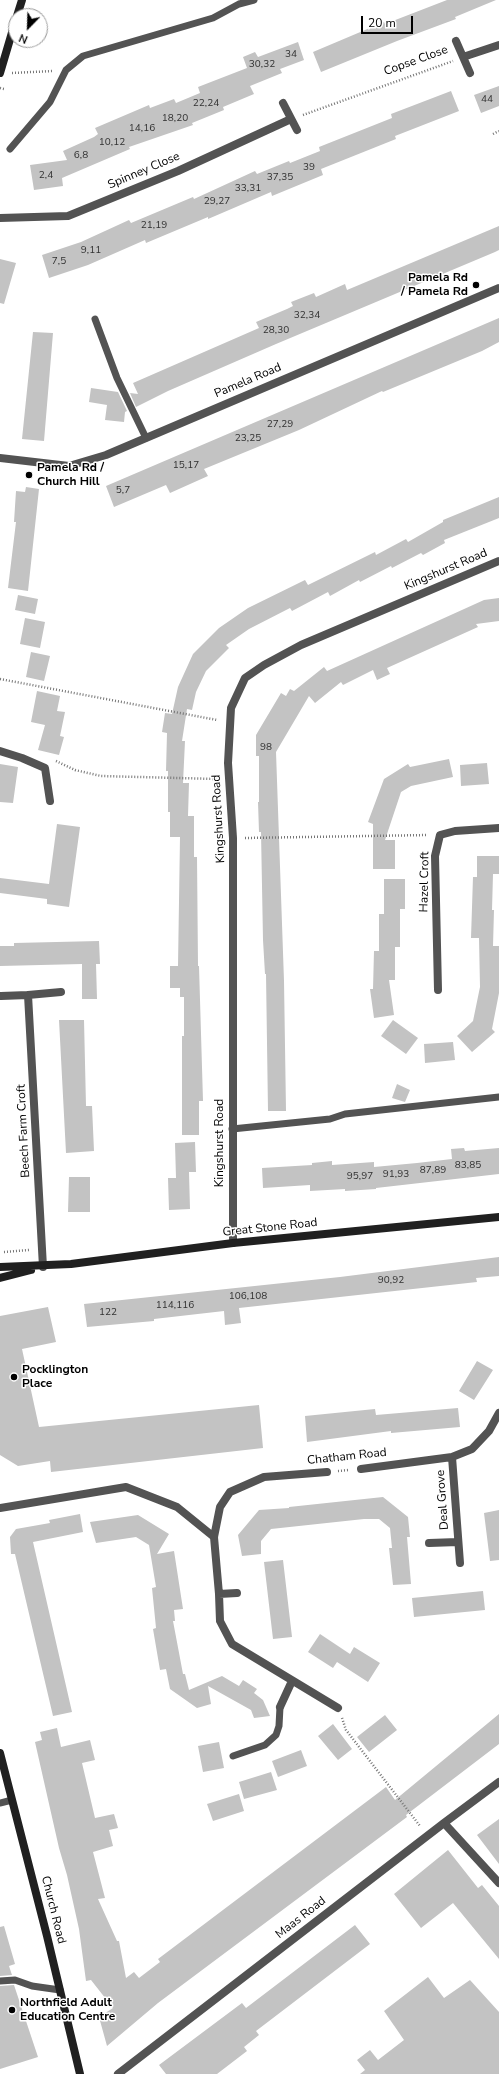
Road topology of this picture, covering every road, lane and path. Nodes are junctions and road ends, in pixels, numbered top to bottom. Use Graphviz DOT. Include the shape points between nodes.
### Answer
graph roads {
  1 [pos="254,0"];
  2 [pos="456,41"];
  3 [pos="499,45"];
  4 [pos="10,48"];
  5 [pos="463,57"];
  6 [pos="66,70"];
  7 [pos="4,73"];
  8 [pos="470,73"];
  9 [pos="283,103"];
  10 [pos="291,119"];
  11 [pos="297,130"];
  12 [pos="499,132"];
  13 [pos="493,134"];
  14 [pos="10,149"];
  15 [pos="0,218"];
  16 [pos="499,288"];
  17 [pos="95,319"];
  18 [pos="146,438"];
  19 [pos="0,458"];
  20 [pos="499,561"];
  21 [pos="0,678"];
  22 [pos="230,723"];
  23 [pos="0,751"];
  24 [pos="45,768"];
  25 [pos="229,779"];
  26 [pos="50,801"];
  27 [pos="499,828"];
  28 [pos="440,835"];
  29 [pos="233,838"];
  30 [pos="438,990"];
  31 [pos="61,992"];
  32 [pos="1,995"];
  33 [pos="28,995"];
  34 [pos="499,1097"];
  35 [pos="232,1129"];
  36 [pos="499,1217"];
  37 [pos="233,1243"];
  38 [pos="42,1248"];
  39 [pos="0,1253"];
  40 [pos="43,1267"];
  41 [pos="0,1268"];
  42 [pos="0,1278"];
  43 [pos="499,1413"];
  44 [pos="452,1457"];
  45 [pos="361,1470"];
  46 [pos="327,1472"];
  47 [pos="0,1508"];
  48 [pos="214,1537"];
  49 [pos="458,1542"];
  50 [pos="429,1543"];
  51 [pos="460,1563"];
  52 [pos="237,1593"];
  53 [pos="219,1594"];
  54 [pos="292,1681"];
  55 [pos="280,1707"];
  56 [pos="338,1708"];
  57 [pos="0,1753"];
  58 [pos="233,1756"];
  59 [pos="499,1782"];
  60 [pos="12,1800"];
  61 [pos="0,1803"];
  62 [pos="444,1823"];
  63 [pos="427,1835"];
  64 [pos="499,1883"];
  65 [pos="0,1981"];
  66 [pos="60,1990"];
  67 [pos="80,2074"];
  68 [pos="118,2074"];
  1 -- 6 [label="lane" via="239,4 213,18 82,56"];
  2 -- 5 [label="street, Copse Close"];
  3 -- 5 [label="street, Copse Close"];
  4 -- 7 [label="street"];
  5 -- 8 [label="street, Copse Close"];
  5 -- 10 [label="path, Copse Close"];
  6 -- 7 [label="path"];
  6 -- 14 [label="lane" via="50,102"];
  9 -- 10 [label="street"];
  10 -- 11 [label="street"];
  10 -- 15 [label="street, Spinney Close" via="178,171 68,216"];
  12 -- 13 [label="path"];
  16 -- 18 [label="street, Pamela Road"];
  17 -- 18 [label="lane" via="117,378"];
  18 -- 19 [label="street, Pamela Road" via="106,455 69,466"];
  20 -- 22 [label="street, Kingshurst Road" via="301,645 264,665 245,678 231,708"];
  21 -- 22 [label="path"];
  22 -- 25 [label="street, Kingshurst Road"];
  23 -- 24 [label="street"];
  24 -- 25 [label="path" via="48,757 75,770 101,776"];
  24 -- 26 [label="street"];
  25 -- 29 [label="street, Kingshurst Road"];
  27 -- 28 [label="street" via="455,831"];
  28 -- 29 [label="path"];
  28 -- 30 [label="street, Hazel Croft" via="435,856"];
  29 -- 35 [label="street, Kingshurst Road"];
  31 -- 33 [label="street"];
  32 -- 33 [label="street"];
  33 -- 38 [label="street, Beech Farm Croft"];
  34 -- 35 [label="lane"];
  35 -- 37 [label="street, Kingshurst Road"];
  36 -- 37 [label="street, Great Stone Road"];
  37 -- 40 [label="street, Great Stone Road"];
  38 -- 39 [label="path"];
  38 -- 40 [label="street, Beech Farm Croft"];
  40 -- 41 [label="street, Great Stone Road"];
  40 -- 42 [label="street, Great Stone Road"];
  43 -- 44 [label="street, Chatham Road" via="489,1432 472,1449"];
  44 -- 45 [label="street, Chatham Road"];
  44 -- 49 [label="street, Deal Grove"];
  45 -- 46 [label="path, Chatham Road"];
  46 -- 48 [label="street, Chatham Road" via="264,1477 230,1492 220,1507"];
  47 -- 48 [label="street" via="126,1487 176,1507"];
  48 -- 53 [label="street, Chatham Road"];
  49 -- 50 [label="street, Deal Grove"];
  49 -- 51 [label="street, Deal Grove"];
  52 -- 53 [label="street"];
  53 -- 54 [label="street, Chatham Road" via="220,1621 232,1644"];
  54 -- 55 [label="street"];
  54 -- 56 [label="street, Chatham Road"];
  55 -- 58 [label="lane" via="276,1735 265,1745"];
  56 -- 63 [label="path" via="346,1730"];
  57 -- 60 [label="street, Church Road"];
  59 -- 62 [label="street, Maas Road"];
  60 -- 61 [label="lane"];
  60 -- 66 [label="street, Church Road"];
  62 -- 63 [label="street, Maas Road"];
  62 -- 64 [label="street"];
  63 -- 68 [label="street, Maas Road"];
  65 -- 66 [label="lane" via="15,1980 32,1986"];
  66 -- 67 [label="street, Church Road"];
}
